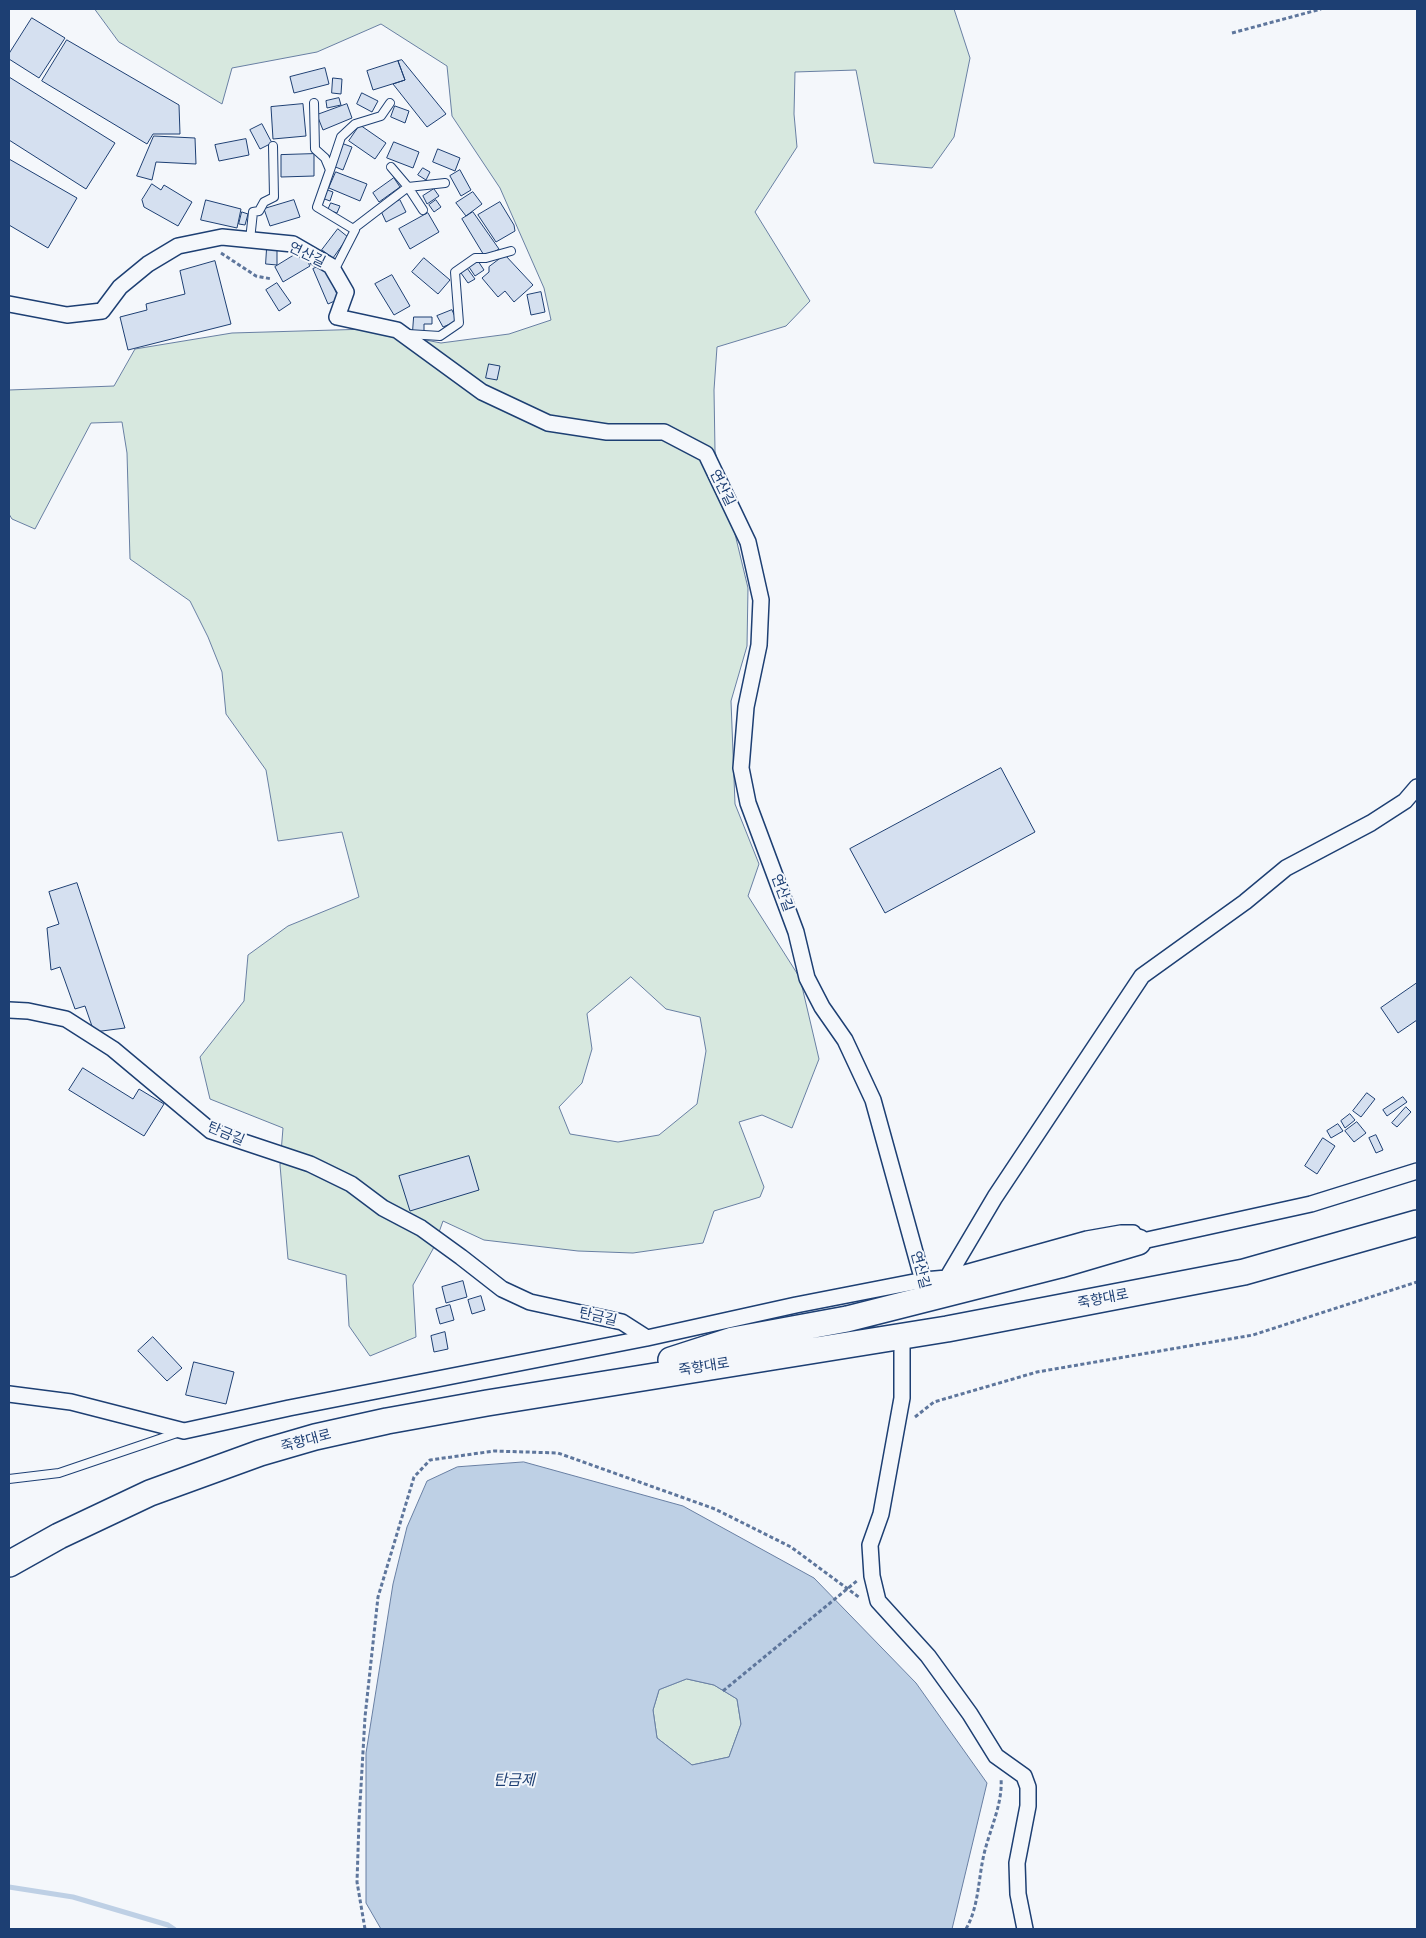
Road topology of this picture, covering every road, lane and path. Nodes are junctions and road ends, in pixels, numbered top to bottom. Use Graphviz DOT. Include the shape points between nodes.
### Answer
graph roads {
  1 [pos="1321,9"];
  2 [pos="1232,33"];
  3 [pos="390,102"];
  4 [pos="314,103"];
  5 [pos="273,146"];
  6 [pos="392,167"];
  7 [pos="330,170"];
  8 [pos="445,183"];
  9 [pos="408,187"];
  10 [pos="423,210"];
  11 [pos="353,229"];
  12 [pos="215,238"];
  13 [pos="250,240"];
  14 [pos="511,251"];
  15 [pos="334,271"];
  16 [pos="272,279"];
  17 [pos="9,304"];
  18 [pos="403,334"];
  19 [pos="1417,787"];
  20 [pos="9,1010"];
  21 [pos="1417,1171"];
  22 [pos="1417,1223"];
  23 [pos="1138,1242"];
  24 [pos="947,1278"];
  25 [pos="1417,1282"];
  26 [pos="926,1290"];
  27 [pos="902,1336"];
  28 [pos="648,1338"];
  29 [pos="601,1384"];
  30 [pos="9,1394"];
  31 [pos="184,1431"];
  32 [pos="895,1433"];
  33 [pos="9,1479"];
  34 [pos="9,1564"];
  35 [pos="850,1589"];
  36 [pos="862,1599"];
  37 [pos="724,1691"];
  38 [pos="996,1771"];
  39 [pos="365,1929"];
  40 [pos="966,1929"];
  41 [pos="1025,1929"];
  1 -- 2 [label="path"];
  3 -- 7 [label="lane" via="381,116 355,124 341,137"];
  4 -- 7 [label="lane" via="315,150 325,158"];
  5 -- 13 [label="lane" via="274,197 264,202 259,211 252,212"];
  6 -- 9 [label="lane"];
  7 -- 11 [label="lane" via="317,207"];
  8 -- 9 [label="lane"];
  9 -- 10 [label="lane"];
  9 -- 11 [label="lane"];
  11 -- 15 [label="lane"];
  12 -- 13 [label="street, 연산길"];
  12 -- 16 [label="path" via="221,253 242,269"];
  12 -- 17 [label="street, 연산길" via="178,246 148,264 120,287 102,311 67,315"];
  13 -- 15 [label="street, 연산길" via="293,244 331,266"];
  14 -- 18 [label="lane" via="475,258 455,272 459,323 440,336"];
  15 -- 18 [label="street, 연산길" via="346,292 337,317"];
  18 -- 26 [label="street, 연산길" via="482,392 548,423 607,432 664,432 706,454 748,542 760,600 759,645 746,707 741,768 748,803 796,932 808,978 822,1007 845,1040 873,1100"];
  19 -- 24 [label="street" via="1405,801 1371,823 1286,868 1245,902 1142,976 995,1197"];
  20 -- 28 [label="street, 탄금길" via="66,1019 113,1049 212,1131 310,1164 351,1184 429,1234 502,1289 530,1302 622,1322"];
  21 -- 23 [label="street" via="1311,1204"];
  22 -- 27 [label="main road, 죽향대로" via="1244,1272"];
  23 -- 24 [label="street" via="1133,1233 1121,1232"];
  23 -- 26 [label="main road" via="1060,1265"];
  24 -- 26 [label="street"];
  25 -- 32 [label="path" via="1253,1335 1037,1372 934,1402"];
  26 -- 28 [label="street" via="796,1305"];
  26 -- 29 [label="main road" via="847,1319 733,1340"];
  27 -- 29 [label="main road, 죽향대로"];
  27 -- 32 [label="street" via="902,1398"];
  28 -- 31 [label="street, 탄금길"];
  29 -- 34 [label="main road, 죽향대로" via="388,1421 260,1453 150,1493 66,1532"];
  30 -- 31 [label="street, 탄금길" via="71,1402"];
  31 -- 33 [label="lane" via="59,1473"];
  32 -- 41 [label="street" via="881,1514 870,1545 878,1601 928,1656 996,1756 1024,1776 1028,1787 1028,1806 1017,1864 1018,1894"];
  35 -- 36 [label="path"];
  35 -- 37 [label="path"];
  35 -- 39 [label="path" via="791,1547 715,1509 558,1453 494,1451 430,1460 414,1477 378,1597 365,1717 359,1821 357,1882"];
  38 -- 40 [label="path" via="1001,1778 1001,1795 984,1855 974,1915"];
}
